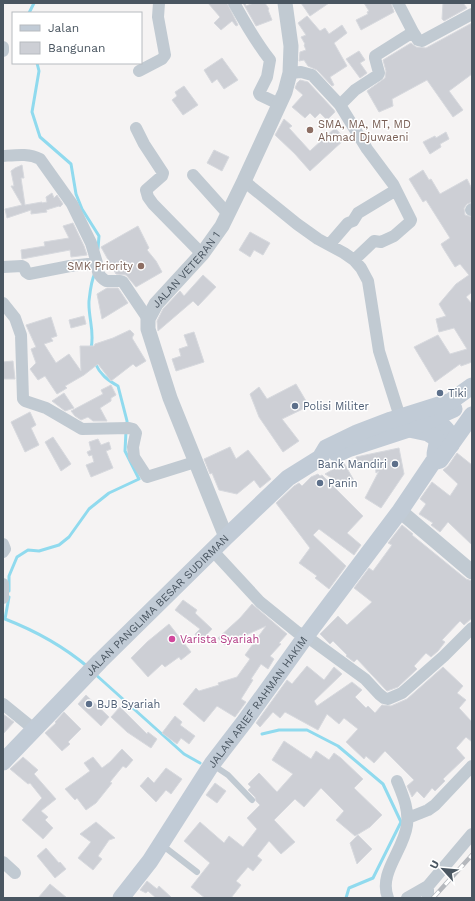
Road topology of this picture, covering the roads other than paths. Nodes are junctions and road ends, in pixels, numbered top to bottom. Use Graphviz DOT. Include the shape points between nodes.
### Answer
graph roads {
  1 [pos="159,3"];
  2 [pos="234,3"];
  3 [pos="285,3"];
  4 [pos="398,3"];
  5 [pos="472,14"];
  6 [pos="413,32"];
  7 [pos="3,46"];
  8 [pos="3,51"];
  9 [pos="139,72"];
  10 [pos="290,73"];
  11 [pos="279,104"];
  12 [pos="340,105"];
  13 [pos="136,128"];
  14 [pos="3,156"];
  15 [pos="193,175"];
  16 [pos="244,181"];
  17 [pos="396,190"];
  18 [pos="228,214"];
  19 [pos="329,245"];
  20 [pos="202,254"];
  21 [pos="354,260"];
  22 [pos="97,263"];
  23 [pos="3,267"];
  24 [pos="3,302"];
  25 [pos="148,319"];
  26 [pos="472,386"];
  27 [pos="472,409"];
  28 [pos="432,419"];
  29 [pos="407,420"];
  30 [pos="450,439"];
  31 [pos="434,458"];
  32 [pos="195,462"];
  33 [pos="400,511"];
  34 [pos="226,537"];
  35 [pos="3,544"];
  36 [pos="212,550"];
  37 [pos="3,552"];
  38 [pos="472,572"];
  39 [pos="3,584"];
  40 [pos="3,598"];
  41 [pos="472,628"];
  42 [pos="306,636"];
  43 [pos="3,704"];
  44 [pos="35,730"];
  45 [pos="4,759"];
  46 [pos="212,764"];
  47 [pos="472,766"];
  48 [pos="397,781"];
  49 [pos="252,800"];
  50 [pos="408,818"];
  51 [pos="472,834"];
  52 [pos="161,844"];
  53 [pos="3,862"];
  54 [pos="197,872"];
  55 [pos="15,873"];
  56 [pos="428,892"];
  57 [pos="121,898"];
  58 [pos="388,898"];
  59 [pos="408,898"];
  1 -- 9 [label="street" via="158,17 164,55 162,59"];
  2 -- 11 [label="street" via="252,36 270,60 267,77 259,93"];
  3 -- 10 [label="street, JALAN VETERAN 1" via="291,46"];
  4 -- 6 [label="street"];
  5 -- 6 [label="street" via="422,41 418,40"];
  6 -- 12 [label="street" via="375,56 378,75 355,90"];
  7 -- 8 [label="street"];
  10 -- 11 [label="street, JALAN VETERAN 1"];
  10 -- 12 [label="street" via="312,75"];
  11 -- 16 [label="street, JALAN VETERAN 1"];
  12 -- 17 [label="street"];
  13 -- 20 [label="street" via="163,173 146,190 148,197"];
  14 -- 22 [label="street" via="24,155 40,159 72,204 91,243"];
  15 -- 18 [label="street"];
  16 -- 18 [label="street, JALAN VETERAN 1"];
  16 -- 19 [label="street" via="297,224"];
  17 -- 19 [label="street" via="358,213"];
  17 -- 21 [label="street" via="411,221 394,236 381,242 374,241"];
  18 -- 20 [label="street, JALAN VETERAN 1"];
  19 -- 21 [label="street"];
  20 -- 25 [label="street, JALAN VETERAN 1" via="156,304"];
  21 -- 29 [label="street" via="368,281 379,351"];
  22 -- 23 [label="street" via="30,274 22,266"];
  22 -- 25 [label="street" via="100,276 106,281 123,282"];
  24 -- 32 [label="street" via="15,318 20,335 24,401 46,408 82,429 133,429 136,433 132,447 134,457 147,477"];
  25 -- 32 [label="street, JALAN VETERAN 1" via="148,329 170,398"];
  26 -- 29 [label="main road, JALAN PANGLIMA BESAR SUDIRMAN" via="451,401"];
  27 -- 28 [label="main road"];
  27 -- 30 [label="main road, JALAN ARIEF RAHMAN HAKIM"];
  28 -- 29 [label="main road" via="420,415"];
  28 -- 30 [label="main road" via="441,424"];
  29 -- 31 [label="main road" via="436,438"];
  29 -- 34 [label="main road, JALAN PANGLIMA BESAR SUDIRMAN" via="328,458 320,458 288,478"];
  30 -- 31 [label="main road, JALAN ARIEF RAHMAN HAKIM"];
  31 -- 33 [label="main road, JALAN ARIEF RAHMAN HAKIM"];
  32 -- 34 [label="street, JALAN VETERAN 1"];
  33 -- 38 [label="street"];
  33 -- 42 [label="main road, JALAN ARIEF RAHMAN HAKIM"];
  34 -- 36 [label="main road, JALAN PANGLIMA BESAR SUDIRMAN"];
  35 -- 37 [label="street"];
  36 -- 42 [label="street" via="260,602 297,632"];
  36 -- 44 [label="main road, JALAN PANGLIMA BESAR SUDIRMAN" via="84,677"];
  39 -- 40 [label="street"];
  41 -- 42 [label="street" via="402,693 388,699"];
  42 -- 46 [label="main road, JALAN ARIEF RAHMAN HAKIM"];
  43 -- 44 [label="street"];
  44 -- 45 [label="main road, JALAN PANGLIMA BESAR SUDIRMAN"];
  46 -- 49 [label="lane" via="228,775"];
  46 -- 52 [label="main road, JALAN ARIEF RAHMAN HAKIM"];
  47 -- 50 [label="street" via="428,810"];
  48 -- 50 [label="street" via="406,803"];
  50 -- 58 [label="street" via="405,834 386,882 385,891"];
  51 -- 56 [label="street"];
  52 -- 54 [label="lane"];
  52 -- 57 [label="main road, JALAN ARIEF RAHMAN HAKIM"];
  53 -- 55 [label="street"];
  56 -- 59 [label="street"];
}
